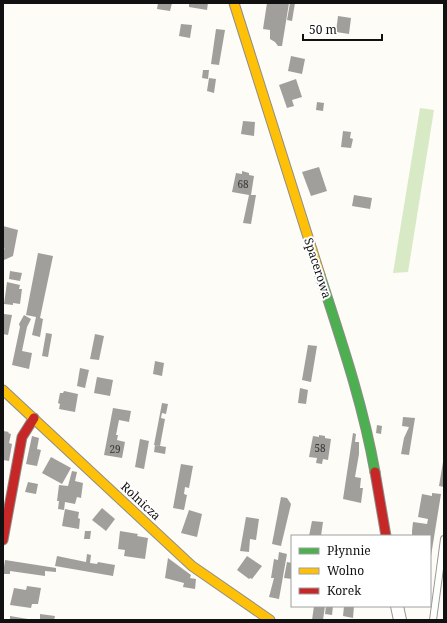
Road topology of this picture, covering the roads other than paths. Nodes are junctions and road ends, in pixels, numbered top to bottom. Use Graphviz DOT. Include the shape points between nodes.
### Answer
graph roads {
  1 [pos="234,3"];
  2 [pos="3,390"];
  3 [pos="34,418"];
  4 [pos="5,515"];
  5 [pos="386,535"];
  6 [pos="444,539"];
  7 [pos="3,540"];
  8 [pos="398,607"];
  9 [pos="270,620"];
  10 [pos="400,620"];
  11 [pos="433,620"];
  1 -- 5 [label="street, Spacerowa" via="357,391 369,440"];
  2 -- 3 [label="street, Rolnicza"];
  3 -- 4 [label="street" via="22,437"];
  3 -- 9 [label="street, Rolnicza" via="192,566"];
  4 -- 7 [label="street"];
  6 -- 11 [label="lane"];
  8 -- 10 [label="street"];
}
